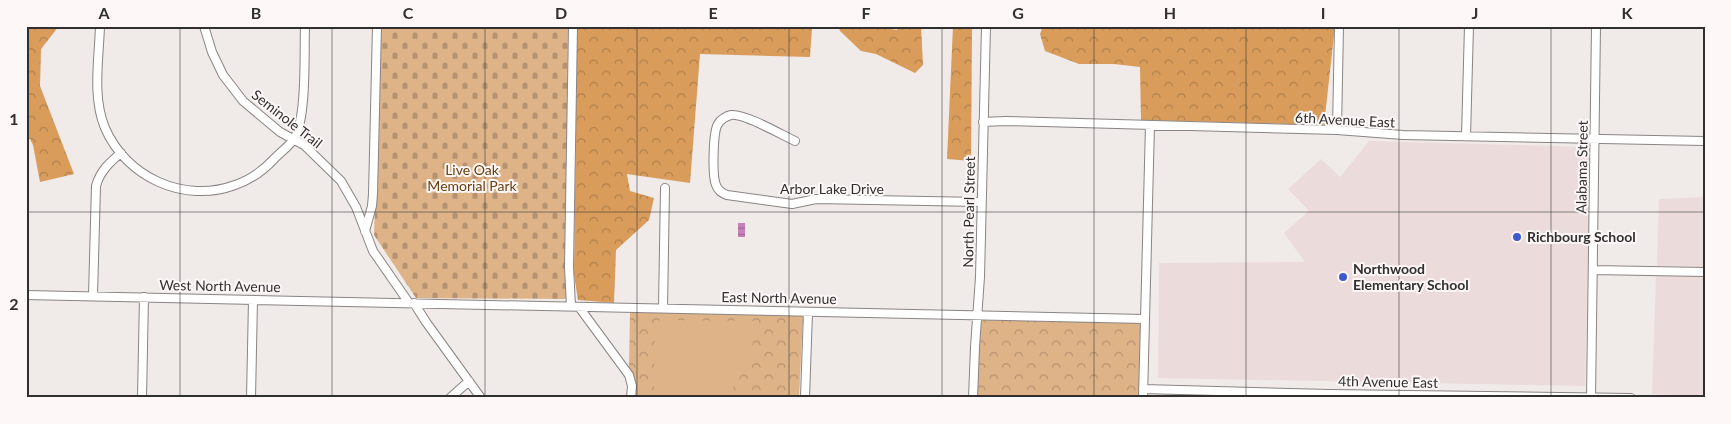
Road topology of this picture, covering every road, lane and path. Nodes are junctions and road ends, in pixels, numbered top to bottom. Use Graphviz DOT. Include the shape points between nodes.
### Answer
graph roads {
  1 [pos="100,26"];
  2 [pos="204,26"];
  3 [pos="305,26"];
  4 [pos="377,26"];
  5 [pos="573,26"];
  6 [pos="986,26"];
  7 [pos="1339,26"];
  8 [pos="1469,26"];
  9 [pos="1596,26"];
  10 [pos="983,122"];
  11 [pos="1150,125"];
  12 [pos="1337,130"];
  13 [pos="1466,136"];
  14 [pos="1595,139"];
  15 [pos="294,140"];
  16 [pos="795,141"];
  17 [pos="1705,141"];
  18 [pos="121,153"];
  19 [pos="665,188"];
  20 [pos="981,202"];
  21 [pos="365,231"];
  22 [pos="1593,270"];
  23 [pos="1705,272"];
  24 [pos="26,295"];
  25 [pos="93,296"];
  26 [pos="144,297"];
  27 [pos="253,300"];
  28 [pos="411,303"];
  29 [pos="576,306"];
  30 [pos="663,308"];
  31 [pos="808,312"];
  32 [pos="976,315"];
  33 [pos="1145,319"];
  34 [pos="468,381"];
  35 [pos="1143,389"];
  36 [pos="1329,396"];
  37 [pos="1458,397"];
  38 [pos="1591,397"];
  39 [pos="142,398"];
  40 [pos="251,398"];
  41 [pos="450,398"];
  42 [pos="481,398"];
  43 [pos="631,398"];
  44 [pos="805,398"];
  45 [pos="973,398"];
  46 [pos="1143,398"];
  47 [pos="1631,398"];
  1 -- 18 [label="street" via="100,108 105,128"];
  2 -- 15 [label="street, Seminole Trail" via="212,52 230,86 253,111"];
  3 -- 15 [label="street" via="300,120"];
  4 -- 21 [label="street" via="373,194"];
  5 -- 29 [label="street" via="569,267"];
  6 -- 10 [label="street, North Pearl Street"];
  7 -- 12 [label="street"];
  8 -- 13 [label="street"];
  9 -- 14 [label="street, Alabama Street"];
  10 -- 11 [label="street, 6th Avenue East"];
  10 -- 20 [label="street, North Pearl Street"];
  11 -- 12 [label="street, 6th Avenue East"];
  11 -- 33 [label="street"];
  12 -- 13 [label="street, 6th Avenue East"];
  13 -- 14 [label="street, 6th Avenue East"];
  14 -- 17 [label="street, 6th Avenue East"];
  14 -- 22 [label="street, Alabama Street"];
  15 -- 18 [label="street" via="266,168 253,176 229,187 209,191 190,191 159,182 131,164"];
  15 -- 21 [label="street, Seminole Trail" via="341,181"];
  16 -- 20 [label="street, Arbor Lake Drive" via="747,118 730,115 722,119 715,132 716,187 727,195 792,204 816,199"];
  18 -- 25 [label="street" via="106,167 96,186"];
  19 -- 30 [label="street"];
  20 -- 32 [label="street, North Pearl Street"];
  21 -- 28 [label="street, Seminole Trail" via="373,251"];
  22 -- 23 [label="street"];
  22 -- 38 [label="street, Alabama Street"];
  24 -- 25 [label="street, West North Avenue"];
  25 -- 26 [label="street, West North Avenue"];
  26 -- 27 [label="street, West North Avenue"];
  26 -- 39 [label="street"];
  27 -- 28 [label="street, West North Avenue"];
  27 -- 40 [label="street"];
  28 -- 29 [label="street, East North Avenue"];
  28 -- 34 [label="street, Seminole Trail"];
  29 -- 30 [label="street, East North Avenue"];
  29 -- 43 [label="street" via="629,375"];
  30 -- 31 [label="street, East North Avenue"];
  31 -- 32 [label="street, East North Avenue"];
  31 -- 44 [label="street"];
  32 -- 33 [label="street, East North Avenue"];
  32 -- 45 [label="street, North Pearl Street"];
  33 -- 35 [label="street"];
  34 -- 41 [label="street"];
  34 -- 42 [label="street, Seminole Trail"];
  35 -- 36 [label="street, 4th Avenue East"];
  35 -- 46 [label="street"];
  36 -- 37 [label="street, 4th Avenue East"];
  37 -- 38 [label="street, 4th Avenue East"];
  38 -- 47 [label="street, 4th Avenue East"];
}
